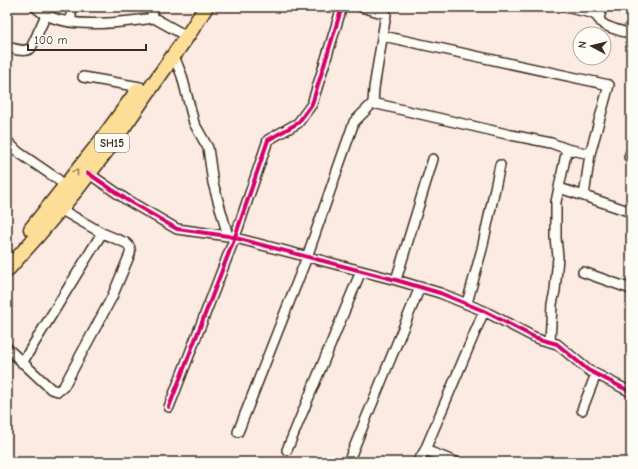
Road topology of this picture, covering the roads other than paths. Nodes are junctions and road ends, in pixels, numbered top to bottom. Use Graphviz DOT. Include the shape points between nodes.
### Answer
graph roads {
  1 [pos="35,7"];
  2 [pos="71,7"];
  3 [pos="150,7"];
  4 [pos="195,7"];
  5 [pos="206,7"];
  6 [pos="342,7"];
  7 [pos="361,7"];
  8 [pos="564,7"];
  9 [pos="602,7"];
  10 [pos="387,11"];
  11 [pos="46,15"];
  12 [pos="154,18"];
  13 [pos="600,19"];
  14 [pos="71,22"];
  15 [pos="179,32"];
  16 [pos="631,34"];
  17 [pos="383,36"];
  18 [pos="7,47"];
  19 [pos="174,56"];
  20 [pos="83,77"];
  21 [pos="140,87"];
  22 [pos="373,103"];
  23 [pos="7,141"];
  24 [pos="567,149"];
  25 [pos="590,154"];
  26 [pos="433,159"];
  27 [pos="500,165"];
  28 [pos="88,173"];
  29 [pos="559,188"];
  30 [pos="69,189"];
  31 [pos="584,196"];
  32 [pos="60,209"];
  33 [pos="631,212"];
  34 [pos="102,233"];
  35 [pos="232,237"];
  36 [pos="7,255"];
  37 [pos="307,257"];
  38 [pos="7,270"];
  39 [pos="361,271"];
  40 [pos="583,272"];
  41 [pos="396,280"];
  42 [pos="420,288"];
  43 [pos="631,289"];
  44 [pos="466,303"];
  45 [pos="484,311"];
  46 [pos="550,342"];
  47 [pos="7,348"];
  48 [pos="22,363"];
  49 [pos="596,374"];
  50 [pos="630,390"];
  51 [pos="169,406"];
  52 [pos="582,410"];
  53 [pos="238,432"];
  54 [pos="287,450"];
  55 [pos="425,450"];
  56 [pos="349,460"];
  57 [pos="418,462"];
  58 [pos="456,462"];
  1 -- 11 [label="street"];
  2 -- 14 [label="street"];
  3 -- 12 [label="street"];
  4 -- 15 [label="main road, SH15"];
  5 -- 19 [label="main road, SH15"];
  6 -- 35 [label="street" via="312,104 298,122 268,140"];
  7 -- 10 [label="street"];
  8 -- 13 [label="street" via="592,13"];
  9 -- 13 [label="street"];
  10 -- 17 [label="street"];
  11 -- 14 [label="street"];
  11 -- 18 [label="street" via="29,50"];
  12 -- 14 [label="street" via="113,23"];
  12 -- 15 [label="street"];
  13 -- 16 [label="street" via="601,23 607,26"];
  15 -- 21 [label="main road, SH15"];
  17 -- 22 [label="street"];
  17 -- 25 [label="street" via="609,85"];
  19 -- 28 [label="main road, SH15"];
  19 -- 35 [label="street" via="194,123 208,148 213,183"];
  20 -- 21 [label="street"];
  30 -- 21 [label="main road, SH15, one-way"];
  22 -- 24 [label="street"];
  22 -- 37 [label="street" via="354,122"];
  23 -- 30 [label="street"];
  24 -- 25 [label="street"];
  24 -- 29 [label="street"];
  25 -- 31 [label="street"];
  26 -- 41 [label="street"];
  27 -- 44 [label="street" via="482,249"];
  28 -- 30 [label="main road, SH15"];
  28 -- 35 [label="street" via="127,200 177,228"];
  29 -- 31 [label="street"];
  29 -- 46 [label="street" via="556,202 558,257"];
  30 -- 32 [label="main road, SH15"];
  30 -- 36 [label="main road, SH15"];
  31 -- 33 [label="street"];
  32 -- 34 [label="street"];
  32 -- 38 [label="main road, SH15"];
  34 -- 48 [label="street"];
  34 -- 48 [label="street" via="129,246 130,254 112,297 64,386 58,391 51,389"];
  35 -- 37 [label="street"];
  35 -- 51 [label="street"];
  37 -- 39 [label="street"];
  37 -- 53 [label="street"];
  39 -- 41 [label="street"];
  39 -- 54 [label="street"];
  40 -- 43 [label="street"];
  41 -- 42 [label="street"];
  42 -- 44 [label="street"];
  42 -- 56 [label="street"];
  44 -- 45 [label="street"];
  45 -- 46 [label="street" via="534,337"];
  45 -- 55 [label="street"];
  46 -- 49 [label="street" via="557,344"];
  47 -- 48 [label="street"];
  49 -- 50 [label="street"];
  49 -- 52 [label="street"];
  55 -- 57 [label="street"];
  55 -- 58 [label="street"];
}
